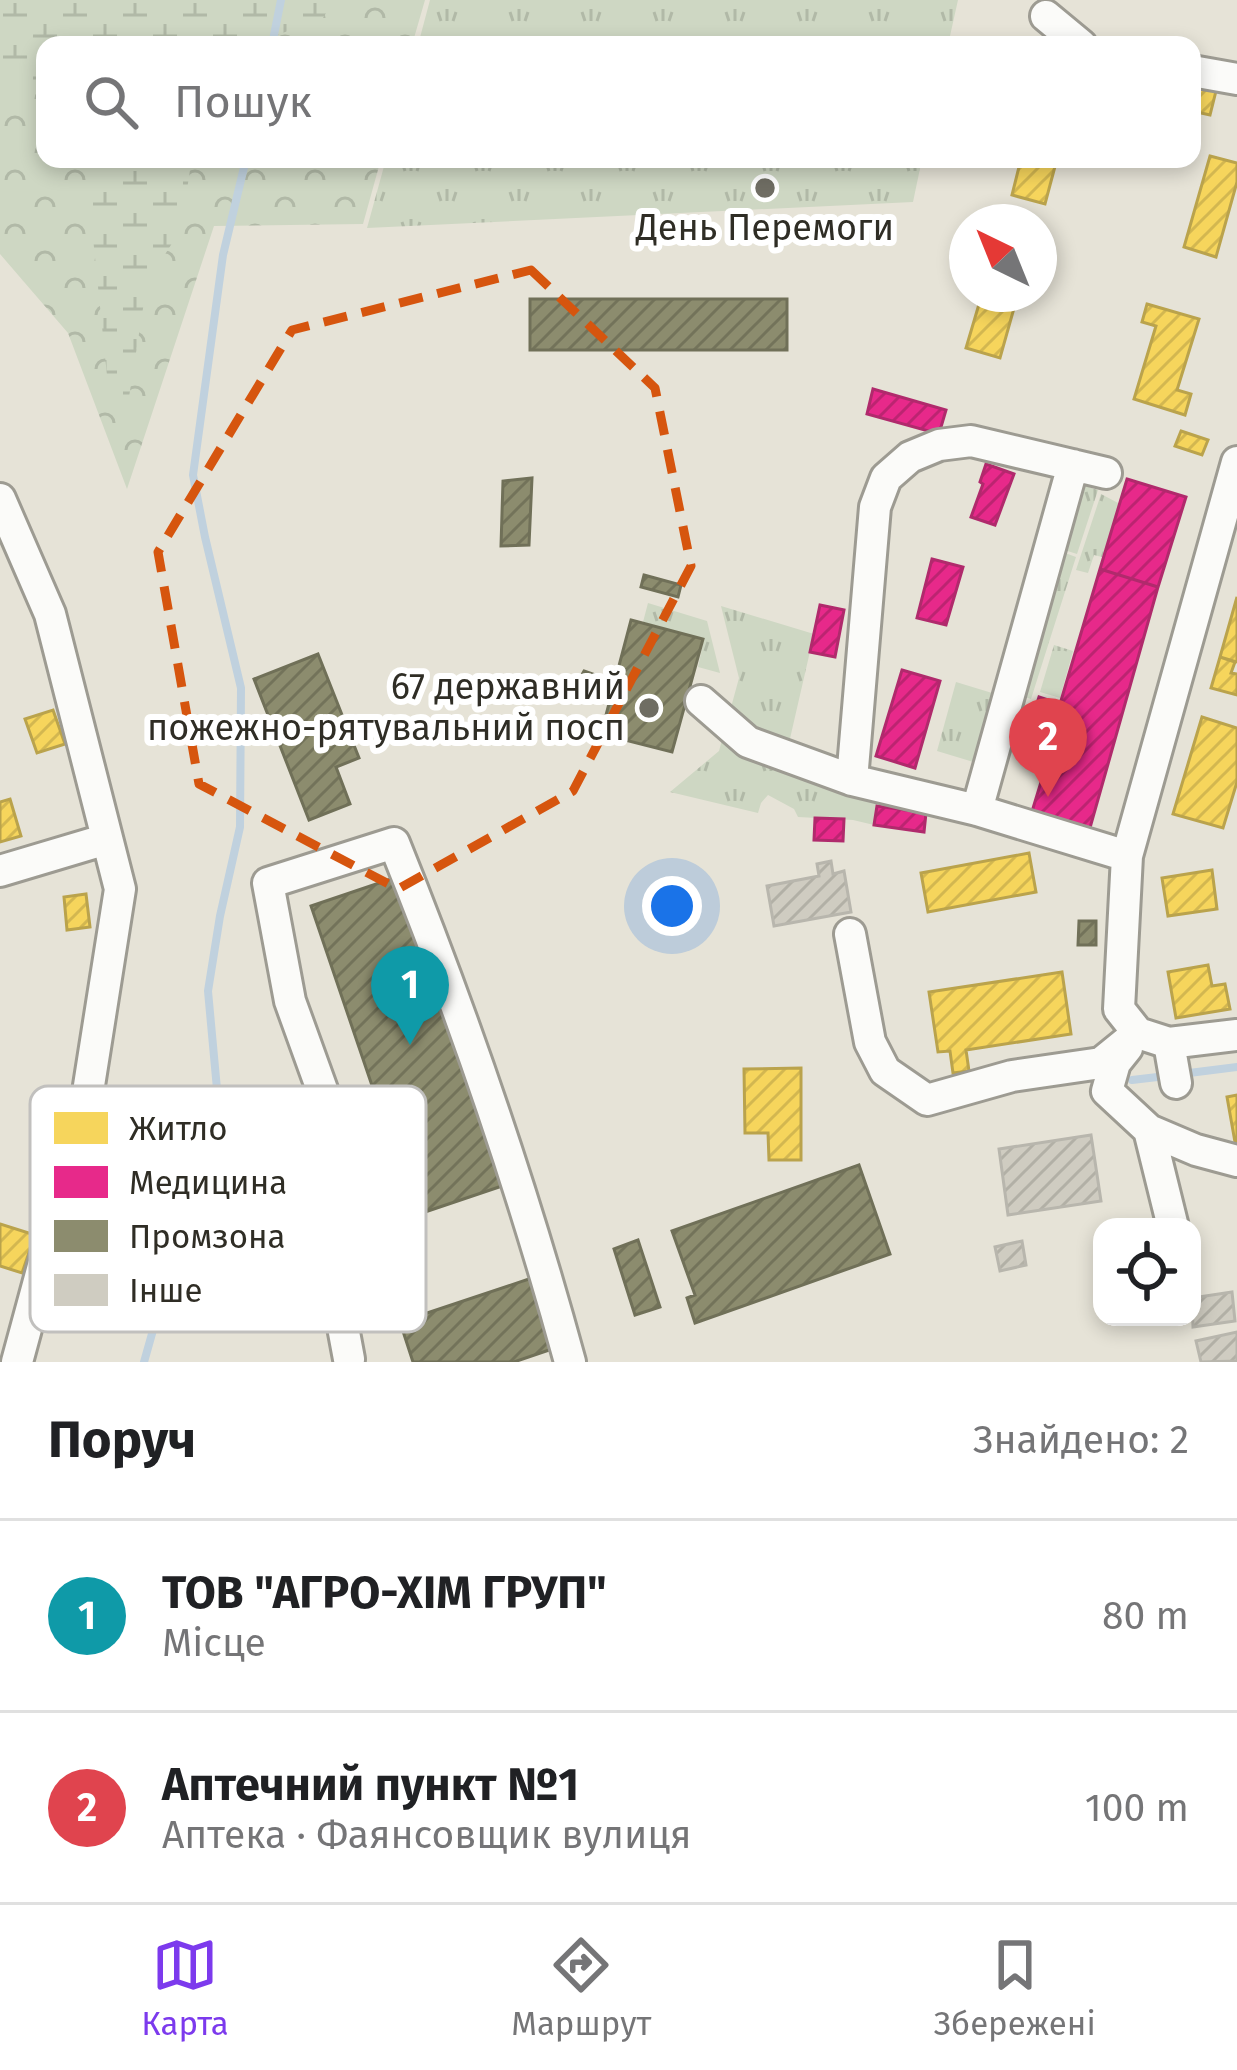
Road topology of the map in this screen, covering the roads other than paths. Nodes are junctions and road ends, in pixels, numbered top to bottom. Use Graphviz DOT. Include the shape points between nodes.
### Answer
graph roads {
  1 [pos="1046,16"];
  2 [pos="1070,36"];
  3 [pos="1201,73"];
  4 [pos="1237,79"];
  5 [pos="1237,462"];
  6 [pos="1073,465"];
  7 [pos="1106,473"];
  8 [pos="0,500"];
  9 [pos="701,701"];
  10 [pos="852,780"];
  11 [pos="977,810"];
  12 [pos="107,838"];
  13 [pos="1127,856"];
  14 [pos="0,871"];
  15 [pos="850,934"];
  16 [pos="1138,1033"];
  17 [pos="1237,1035"];
  18 [pos="1169,1043"];
  19 [pos="1176,1083"];
  20 [pos="89,1086"];
  21 [pos="321,1086"];
  22 [pos="1149,1130"];
  23 [pos="1237,1161"];
  24 [pos="1171,1218"];
  25 [pos="30,1314"];
  26 [pos="17,1362"];
  27 [pos="570,1362"];
  1 -- 2 [label="street"];
  3 -- 4 [label="street"];
  5 -- 13 [label="street"];
  6 -- 7 [label="street"];
  6 -- 10 [label="street" via="970,441 910,457 886,478 875,507"];
  6 -- 11 [label="street"];
  8 -- 12 [label="street" via="50,614"];
  9 -- 10 [label="street" via="748,742"];
  10 -- 11 [label="street" via="939,786"];
  11 -- 13 [label="street"];
  12 -- 14 [label="street"];
  12 -- 20 [label="street" via="120,889"];
  13 -- 16 [label="street" via="1118,1010"];
  15 -- 16 [label="street" via="870,1042 885,1072 927,1100 1101,1063"];
  16 -- 18 [label="street"];
  16 -- 22 [label="street" via="1106,1091"];
  17 -- 18 [label="street"];
  18 -- 19 [label="street"];
  21 -- 27 [label="street" via="290,1001 268,883 394,843 452,987"];
  22 -- 23 [label="street"];
  22 -- 24 [label="street"];
  25 -- 26 [label="street"];
}
